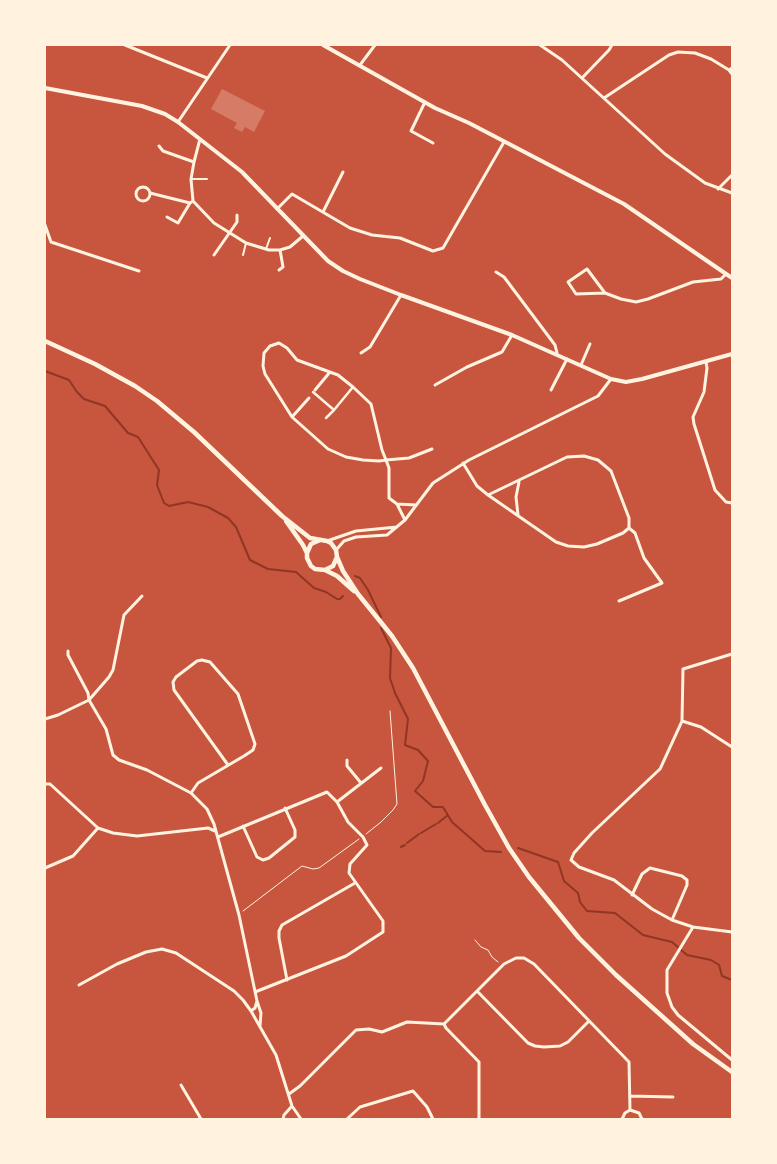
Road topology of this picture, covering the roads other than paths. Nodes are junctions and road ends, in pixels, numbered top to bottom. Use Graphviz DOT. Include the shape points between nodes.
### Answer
graph roads {
  1 [pos="126,45"];
  2 [pos="230,45"];
  3 [pos="322,45"];
  4 [pos="375,45"];
  5 [pos="540,45"];
  6 [pos="612,45"];
  7 [pos="360,65"];
  8 [pos="730,69"];
  9 [pos="732,74"];
  10 [pos="207,78"];
  11 [pos="582,78"];
  12 [pos="45,88"];
  13 [pos="604,98"];
  14 [pos="425,102"];
  15 [pos="178,122"];
  16 [pos="200,139"];
  17 [pos="504,142"];
  18 [pos="433,143"];
  19 [pos="159,146"];
  20 [pos="194,162"];
  21 [pos="343,172"];
  22 [pos="732,176"];
  23 [pos="191,179"];
  24 [pos="207,179"];
  25 [pos="718,189"];
  26 [pos="150,193"];
  27 [pos="732,193"];
  28 [pos="192,202"];
  29 [pos="277,209"];
  30 [pos="323,212"];
  31 [pos="237,215"];
  32 [pos="167,217"];
  33 [pos="45,225"];
  34 [pos="229,234"];
  35 [pos="303,236"];
  36 [pos="270,238"];
  37 [pos="246,244"];
  38 [pos="266,249"];
  39 [pos="280,250"];
  40 [pos="214,255"];
  41 [pos="243,255"];
  42 [pos="279,270"];
  43 [pos="139,272"];
  44 [pos="496,272"];
  45 [pos="726,274"];
  46 [pos="732,278"];
  47 [pos="605,293"];
  48 [pos="401,296"];
  49 [pos="512,335"];
  50 [pos="45,341"];
  51 [pos="590,344"];
  52 [pos="361,353"];
  53 [pos="557,353"];
  54 [pos="732,354"];
  55 [pos="568,359"];
  56 [pos="706,362"];
  57 [pos="581,365"];
  58 [pos="330,372"];
  59 [pos="610,379"];
  60 [pos="435,385"];
  61 [pos="353,387"];
  62 [pos="550,390"];
  63 [pos="314,391"];
  64 [pos="309,398"];
  65 [pos="334,410"];
  66 [pos="292,417"];
  67 [pos="326,418"];
  68 [pos="432,449"];
  69 [pos="386,460"];
  70 [pos="463,463"];
  71 [pos="520,481"];
  72 [pos="488,495"];
  73 [pos="732,503"];
  74 [pos="397,504"];
  75 [pos="417,504"];
  76 [pos="282,516"];
  77 [pos="518,516"];
  78 [pos="405,520"];
  79 [pos="398,527"];
  80 [pos="629,528"];
  81 [pos="320,540"];
  82 [pos="327,541"];
  83 [pos="336,550"];
  84 [pos="307,553"];
  85 [pos="337,557"];
  86 [pos="325,570"];
  87 [pos="358,594"];
  88 [pos="142,596"];
  89 [pos="619,601"];
  90 [pos="68,650"];
  91 [pos="732,654"];
  92 [pos="89,700"];
  93 [pos="45,719"];
  94 [pos="682,721"];
  95 [pos="732,747"];
  96 [pos="347,760"];
  97 [pos="228,765"];
  98 [pos="381,768"];
  99 [pos="361,783"];
  100 [pos="45,784"];
  101 [pos="191,794"];
  102 [pos="337,802"];
  103 [pos="285,808"];
  104 [pos="243,826"];
  105 [pos="98,828"];
  106 [pos="215,831"];
  107 [pos="218,837"];
  108 [pos="45,868"];
  109 [pos="354,883"];
  110 [pos="632,895"];
  111 [pos="672,920"];
  112 [pos="692,927"];
  113 [pos="732,932"];
  114 [pos="287,980"];
  115 [pos="79,985"];
  116 [pos="477,991"];
  117 [pos="255,992"];
  118 [pos="257,1000"];
  119 [pos="251,1012"];
  120 [pos="589,1021"];
  121 [pos="444,1024"];
  122 [pos="260,1026"];
  123 [pos="732,1060"];
  124 [pos="731,1072"];
  125 [pos="181,1085"];
  126 [pos="289,1094"];
  127 [pos="630,1096"];
  128 [pos="673,1097"];
  129 [pos="292,1106"];
  130 [pos="630,1110"];
  131 [pos="201,1119"];
  132 [pos="283,1119"];
  133 [pos="301,1119"];
  134 [pos="347,1119"];
  135 [pos="433,1119"];
  136 [pos="479,1119"];
  137 [pos="622,1119"];
  138 [pos="642,1119"];
  1 -- 10 [label="street"];
  2 -- 10 [label="street"];
  3 -- 7 [label="street"];
  4 -- 7 [label="street"];
  5 -- 11 [label="street"];
  6 -- 11 [label="street"];
  7 -- 14 [label="street"];
  8 -- 9 [label="street"];
  8 -- 13 [label="street" via="696,53 678,52"];
  10 -- 15 [label="street"];
  11 -- 13 [label="street"];
  12 -- 15 [label="street" via="142,106"];
  13 -- 25 [label="street" via="665,154"];
  14 -- 17 [label="street"];
  14 -- 18 [label="street" via="411,131"];
  15 -- 16 [label="street"];
  16 -- 20 [label="street"];
  16 -- 29 [label="street" via="242,172"];
  17 -- 30 [label="street" via="443,248 433,251 400,238 372,235 350,228"];
  17 -- 45 [label="street" via="624,204"];
  19 -- 20 [label="street" via="163,151"];
  20 -- 23 [label="street"];
  21 -- 30 [label="street"];
  22 -- 25 [label="street"];
  23 -- 24 [label="lane"];
  23 -- 28 [label="street"];
  25 -- 27 [label="street"];
  26 -- 26 [label="street" via="143,186 136,194 143,201 149,198"];
  26 -- 28 [label="street"];
  28 -- 32 [label="street" via="178,223"];
  28 -- 34 [label="street"];
  29 -- 30 [label="street" via="292,194"];
  29 -- 35 [label="street"];
  31 -- 34 [label="street" via="237,222"];
  33 -- 43 [label="street" via="51,242"];
  34 -- 37 [label="street"];
  34 -- 40 [label="street"];
  35 -- 39 [label="street" via="290,247"];
  35 -- 48 [label="street" via="343,271"];
  36 -- 38 [label="lane"];
  37 -- 38 [label="street"];
  37 -- 41 [label="lane"];
  38 -- 39 [label="street"];
  39 -- 42 [label="street" via="283,267"];
  44 -- 53 [label="street" via="504,277 555,345"];
  45 -- 46 [label="street"];
  45 -- 47 [label="street" via="721,280 693,282 636,302"];
  47 -- 47 [label="street" via="587,269 568,282 576,294"];
  48 -- 49 [label="street"];
  48 -- 52 [label="street" via="370,347"];
  49 -- 53 [label="street"];
  49 -- 60 [label="street" via="502,352"];
  50 -- 76 [label="main road" via="95,364 157,401"];
  51 -- 57 [label="street"];
  53 -- 55 [label="street"];
  54 -- 56 [label="street"];
  55 -- 57 [label="street"];
  55 -- 62 [label="street"];
  56 -- 59 [label="street" via="626,382"];
  56 -- 73 [label="street" via="704,392 693,418 694,424 715,490 726,502"];
  57 -- 59 [label="street"];
  58 -- 61 [label="street"];
  58 -- 63 [label="street"];
  58 -- 66 [label="street" via="297,360 279,344 270,346 264,353 265,374"];
  59 -- 70 [label="street" via="598,396"];
  61 -- 65 [label="street"];
  61 -- 69 [label="street" via="370,404"];
  63 -- 65 [label="street"];
  64 -- 66 [label="street"];
  65 -- 67 [label="street"];
  66 -- 69 [label="street" via="328,449 346,457"];
  68 -- 69 [label="street" via="409,458"];
  69 -- 74 [label="street" via="389,498"];
  70 -- 72 [label="street" via="477,486"];
  70 -- 75 [label="street" via="433,483"];
  71 -- 72 [label="street"];
  71 -- 77 [label="street" via="516,498"];
  71 -- 80 [label="street" via="568,457 584,456 598,460 611,471 629,518"];
  72 -- 77 [label="street"];
  74 -- 75 [label="street"];
  74 -- 78 [label="street"];
  75 -- 78 [label="street"];
  76 -- 81 [label="main road" via="310,538"];
  76 -- 84 [label="main road"];
  77 -- 80 [label="street" via="556,542 568,546 597,544"];
  78 -- 79 [label="street"];
  79 -- 82 [label="street" via="356,531"];
  79 -- 83 [label="street" via="387,535 344,541"];
  80 -- 89 [label="street" via="644,558 662,583"];
  81 -- 82 [label="main road"];
  81 -- 84 [label="main road" via="311,544"];
  82 -- 83 [label="main road"];
  83 -- 85 [label="main road"];
  84 -- 86 [label="main road" via="312,566"];
  85 -- 86 [label="main road" via="333,566"];
  85 -- 87 [label="main road"];
  86 -- 87 [label="main road"];
  87 -- 124 [label="main road" via="413,668 485,805 529,877 579,938 616,975 692,1044"];
  88 -- 92 [label="street" via="124,615 113,670"];
  90 -- 92 [label="street"];
  91 -- 94 [label="street" via="683,670"];
  92 -- 93 [label="street"];
  92 -- 101 [label="street" via="106,728 113,755"];
  94 -- 95 [label="street" via="701,727"];
  94 -- 110 [label="street" via="660,770 592,833 571,860 579,868 614,880"];
  96 -- 99 [label="street" via="347,766"];
  97 -- 97 [label="street" via="253,750 254,739 238,694 210,662 196,661 176,677 174,690"];
  97 -- 101 [label="street" via="198,783"];
  98 -- 99 [label="street"];
  99 -- 102 [label="street"];
  100 -- 105 [label="street" via="50,784"];
  101 -- 106 [label="street" via="206,809"];
  102 -- 103 [label="street" via="327,792"];
  102 -- 109 [label="street" via="367,845 350,864 349,873"];
  103 -- 104 [label="street"];
  103 -- 104 [label="street" via="295,837 269,858 257,857"];
  104 -- 107 [label="street"];
  105 -- 106 [label="street" via="126,836 208,828"];
  105 -- 108 [label="street" via="73,856"];
  106 -- 107 [label="street"];
  107 -- 117 [label="street"];
  109 -- 114 [label="street" via="282,925 279,938"];
  109 -- 114 [label="street" via="383,921 384,932 346,956"];
  110 -- 111 [label="street"];
  110 -- 111 [label="street" via="642,874 650,868 682,876 687,885"];
  111 -- 112 [label="street"];
  112 -- 113 [label="street"];
  112 -- 123 [label="street" via="668,970 667,993 672,1007 690,1026"];
  114 -- 117 [label="street"];
  115 -- 119 [label="street" via="117,964 162,949 176,953 234,991"];
  116 -- 120 [label="street" via="528,1043 535,1046 560,1046"];
  116 -- 120 [label="street" via="504,964 516,958 528,960"];
  116 -- 121 [label="street"];
  117 -- 118 [label="street"];
  118 -- 119 [label="street"];
  118 -- 122 [label="street"];
  119 -- 122 [label="street"];
  120 -- 127 [label="street" via="629,1062"];
  121 -- 126 [label="street" via="407,1022 382,1032 356,1030"];
  121 -- 136 [label="street" via="479,1062"];
  122 -- 126 [label="street" via="276,1055"];
  125 -- 131 [label="street"];
  126 -- 129 [label="street"];
  127 -- 128 [label="street"];
  127 -- 130 [label="street"];
  129 -- 132 [label="street"];
  129 -- 133 [label="street"];
  130 -- 137 [label="street"];
  130 -- 138 [label="street" via="639,1113"];
  134 -- 135 [label="street" via="360,1107 413,1091"];
}
